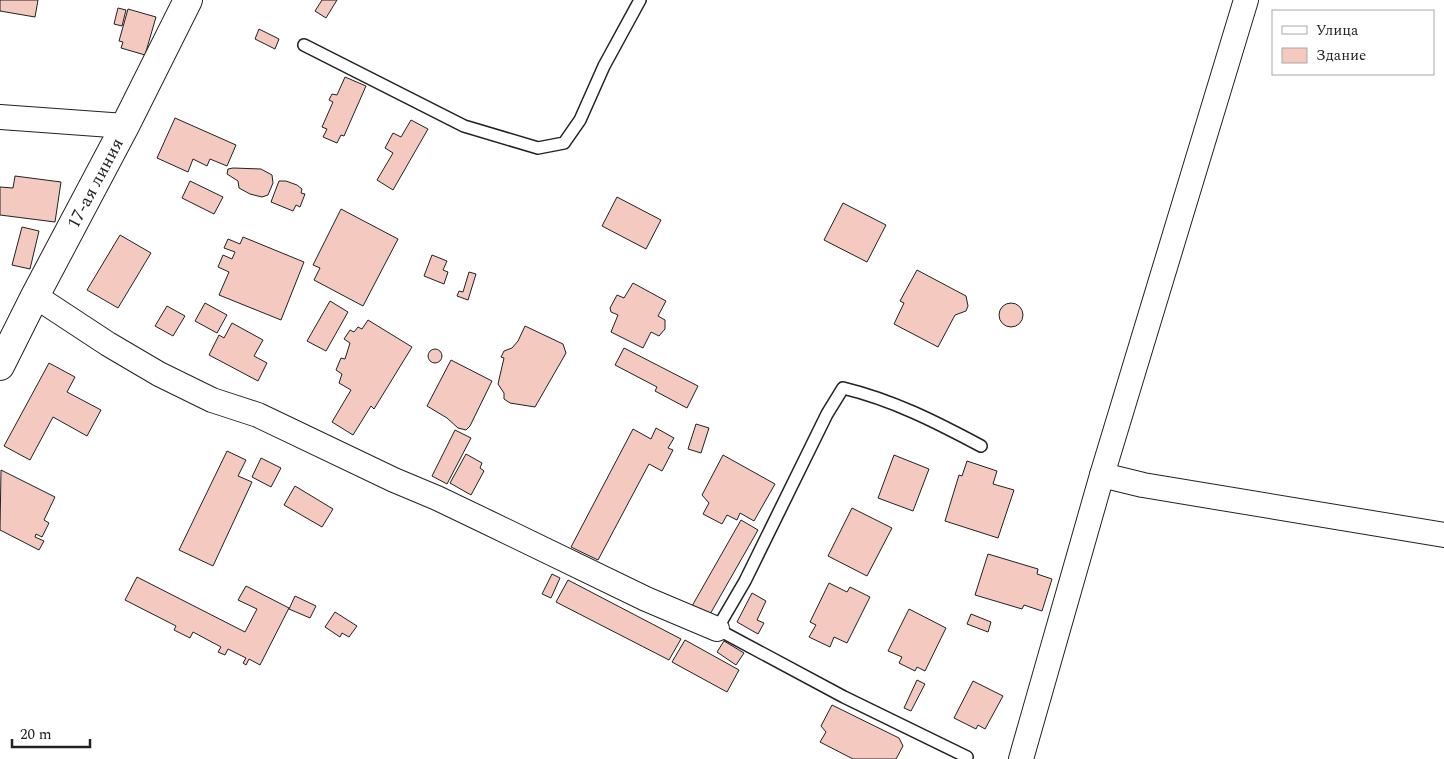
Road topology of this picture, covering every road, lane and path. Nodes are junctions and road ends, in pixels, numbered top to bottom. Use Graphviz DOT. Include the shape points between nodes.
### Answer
graph roads {
  1 [pos="188,0"];
  2 [pos="640,0"];
  3 [pos="1246,0"];
  4 [pos="304,45"];
  5 [pos="0,117"];
  6 [pos="125,126"];
  7 [pos="35,296"];
  8 [pos="0,366"];
  9 [pos="981,446"];
  10 [pos="1102,475"];
  11 [pos="1444,535"];
  12 [pos="717,629"];
  13 [pos="967,757"];
  14 [pos="1021,759"];
  1 -- 6 [label="street, 17-ая линия"];
  2 -- 4 [label="lane" via="575,128 564,143 538,148 464,126"];
  3 -- 10 [label="street"];
  5 -- 6 [label="street"];
  6 -- 7 [label="street, 17-ая линия"];
  7 -- 8 [label="street, 17-ая линия"];
  7 -- 12 [label="street" via="159,374 212,400 258,416 437,498 646,600"];
  9 -- 12 [label="lane" via="927,417 870,394 843,388 745,581"];
  10 -- 11 [label="street" via="1143,486"];
  10 -- 14 [label="street"];
  12 -- 13 [label="lane" via="844,697"];
}
